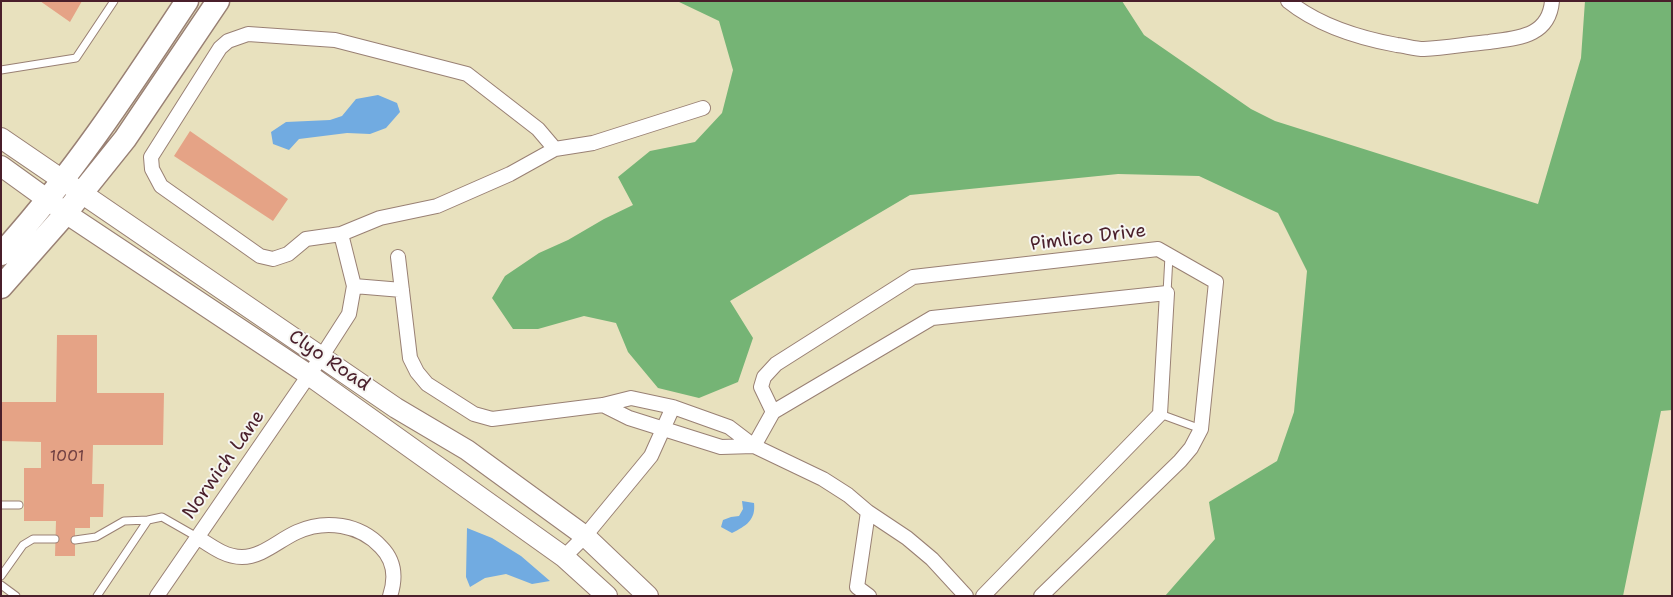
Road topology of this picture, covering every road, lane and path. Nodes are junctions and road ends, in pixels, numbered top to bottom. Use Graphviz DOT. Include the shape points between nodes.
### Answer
graph roads {
  1 [pos="114,1"];
  2 [pos="187,1"];
  3 [pos="218,1"];
  4 [pos="1288,1"];
  5 [pos="1552,1"];
  6 [pos="1,70"];
  7 [pos="703,108"];
  8 [pos="1,138"];
  9 [pos="556,149"];
  10 [pos="1,166"];
  11 [pos="62,182"];
  12 [pos="81,194"];
  13 [pos="57,206"];
  14 [pos="342,234"];
  15 [pos="1,254"];
  16 [pos="1169,255"];
  17 [pos="398,257"];
  18 [pos="354,286"];
  19 [pos="1,287"];
  20 [pos="402,290"];
  21 [pos="1167,293"];
  22 [pos="322,356"];
  23 [pos="309,375"];
  24 [pos="603,405"];
  25 [pos="673,407"];
  26 [pos="773,412"];
  27 [pos="1160,414"];
  28 [pos="663,428"];
  29 [pos="1200,429"];
  30 [pos="754,446"];
  31 [pos="1,505"];
  32 [pos="19,505"];
  33 [pos="868,512"];
  34 [pos="148,520"];
  35 [pos="584,536"];
  36 [pos="197,537"];
  37 [pos="55,539"];
  38 [pos="75,540"];
  39 [pos="564,557"];
  40 [pos="1,576"];
  41 [pos="1,585"];
  42 [pos="16,596"];
  43 [pos="97,596"];
  44 [pos="157,596"];
  45 [pos="390,596"];
  46 [pos="607,596"];
  47 [pos="648,596"];
  48 [pos="869,596"];
  49 [pos="966,596"];
  50 [pos="982,596"];
  51 [pos="1041,596"];
  1 -- 6 [label="lane" via="76,58"];
  2 -- 11 [label="main road" via="121,102"];
  3 -- 12 [label="main road" via="125,139"];
  4 -- 5 [label="street" via="1330,26 1379,41 1422,49 1524,37 1543,25 1551,14"];
  7 -- 9 [label="street" via="593,143"];
  8 -- 11 [label="street, Clyo Road"];
  9 -- 14 [label="street" via="510,174 437,206 380,218"];
  9 -- 14 [label="street" via="538,129 467,74 336,40 248,34 228,40 151,156 152,170 161,186 260,256 273,259 288,254 306,239"];
  10 -- 13 [label="street, Clyo Road"];
  11 -- 12 [label="street, Clyo Road"];
  11 -- 13 [label="main road"];
  12 -- 13 [label="main road"];
  12 -- 22 [label="street, Clyo Road"];
  13 -- 15 [label="main road"];
  13 -- 19 [label="main road"];
  13 -- 23 [label="street, Clyo Road"];
  14 -- 18 [label="street"];
  16 -- 21 [label="lane"];
  16 -- 26 [label="street, Pimlico Drive" via="1158,249 912,277 776,364 764,377 762,387"];
  16 -- 29 [label="street, Pimlico Drive" via="1216,282"];
  17 -- 20 [label="street"];
  18 -- 20 [label="street"];
  18 -- 22 [label="street, Norwich Lane" via="349,314"];
  20 -- 24 [label="street" via="410,358 418,372 427,384 474,414 492,419"];
  21 -- 26 [label="street" via="932,318"];
  21 -- 27 [label="street"];
  22 -- 23 [label="street, Norwich Lane"];
  22 -- 35 [label="street, Clyo Road" via="396,408 467,450"];
  23 -- 36 [label="street, Norwich Lane"];
  23 -- 39 [label="street, Clyo Road"];
  24 -- 25 [label="street" via="631,398"];
  24 -- 28 [label="street" via="629,418"];
  25 -- 28 [label="street"];
  25 -- 30 [label="street" via="729,427"];
  26 -- 30 [label="street"];
  27 -- 29 [label="lane"];
  27 -- 50 [label="street"];
  28 -- 30 [label="street" via="721,447"];
  28 -- 35 [label="street" via="651,456"];
  29 -- 51 [label="street, Pimlico Drive" via="1180,461"];
  30 -- 33 [label="street" via="823,479"];
  31 -- 32 [label="lane"];
  33 -- 48 [label="street" via="857,587"];
  33 -- 49 [label="street" via="908,538"];
  34 -- 36 [label="lane" via="162,517"];
  34 -- 38 [label="lane" via="124,522 96,537"];
  34 -- 43 [label="lane"];
  35 -- 39 [label="street"];
  35 -- 47 [label="street, Clyo Road"];
  36 -- 44 [label="street, Norwich Lane"];
  36 -- 45 [label="street" via="220,552 242,557 254,555 310,527 339,525 354,529 377,542 390,558 394,572"];
  37 -- 40 [label="lane" via="34,539 23,545"];
  39 -- 46 [label="street, Clyo Road"];
  41 -- 42 [label="lane"];
}
